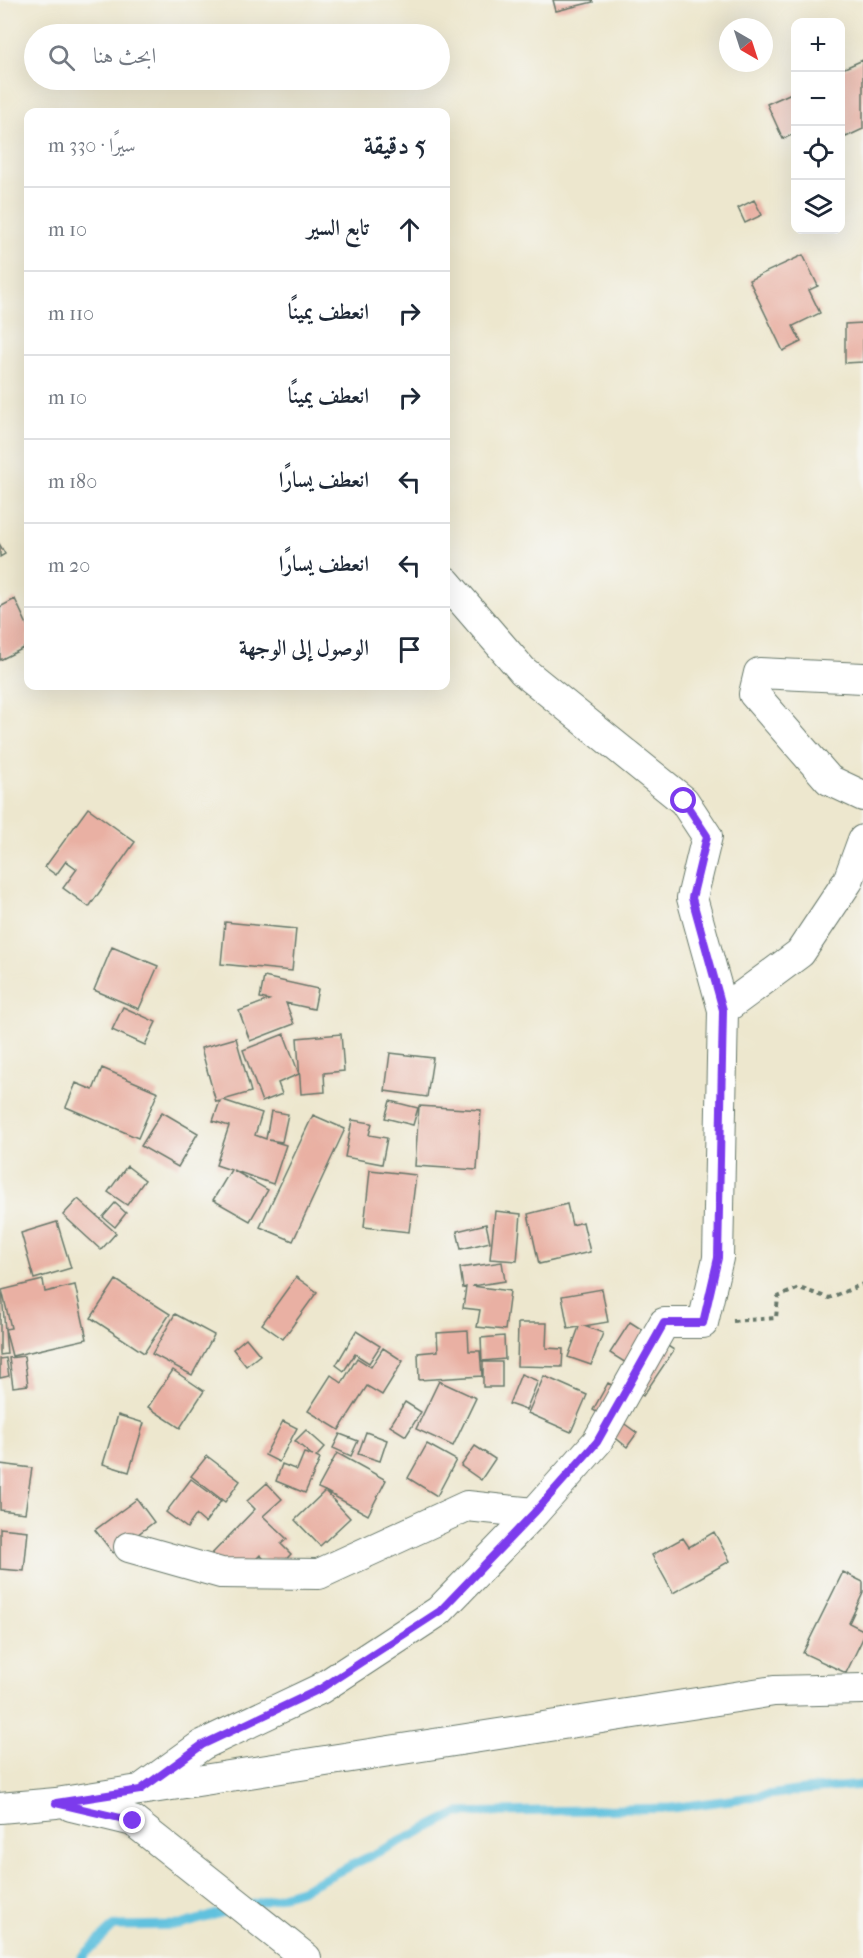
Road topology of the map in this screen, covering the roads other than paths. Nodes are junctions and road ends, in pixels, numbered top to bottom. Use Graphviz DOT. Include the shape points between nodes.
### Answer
graph roads {
  1 [pos="450,587"];
  2 [pos="863,678"];
  3 [pos="863,796"];
  4 [pos="863,840"];
  5 [pos="723,1010"];
  6 [pos="534,1513"];
  7 [pos="129,1547"];
  8 [pos="863,1689"];
  9 [pos="140,1790"];
  10 [pos="0,1793"];
  11 [pos="56,1803"];
  12 [pos="0,1808"];
  13 [pos="306,1958"];
  1 -- 5 [label="street" via="522,671 684,801 696,818 707,836 692,898"];
  2 -- 3 [label="street" via="759,673 754,694 829,780"];
  4 -- 5 [label="street" via="848,881 800,953"];
  5 -- 6 [label="street" via="718,1258 703,1323 664,1323 597,1442"];
  6 -- 7 [label="street" via="466,1506 319,1574 220,1573"];
  6 -- 9 [label="street" via="440,1611 320,1689 202,1745"];
  8 -- 9 [label="street" via="774,1691"];
  9 -- 11 [label="street"];
  10 -- 11 [label="street"];
  11 -- 12 [label="street"];
  11 -- 13 [label="street" via="133,1821"];
}
